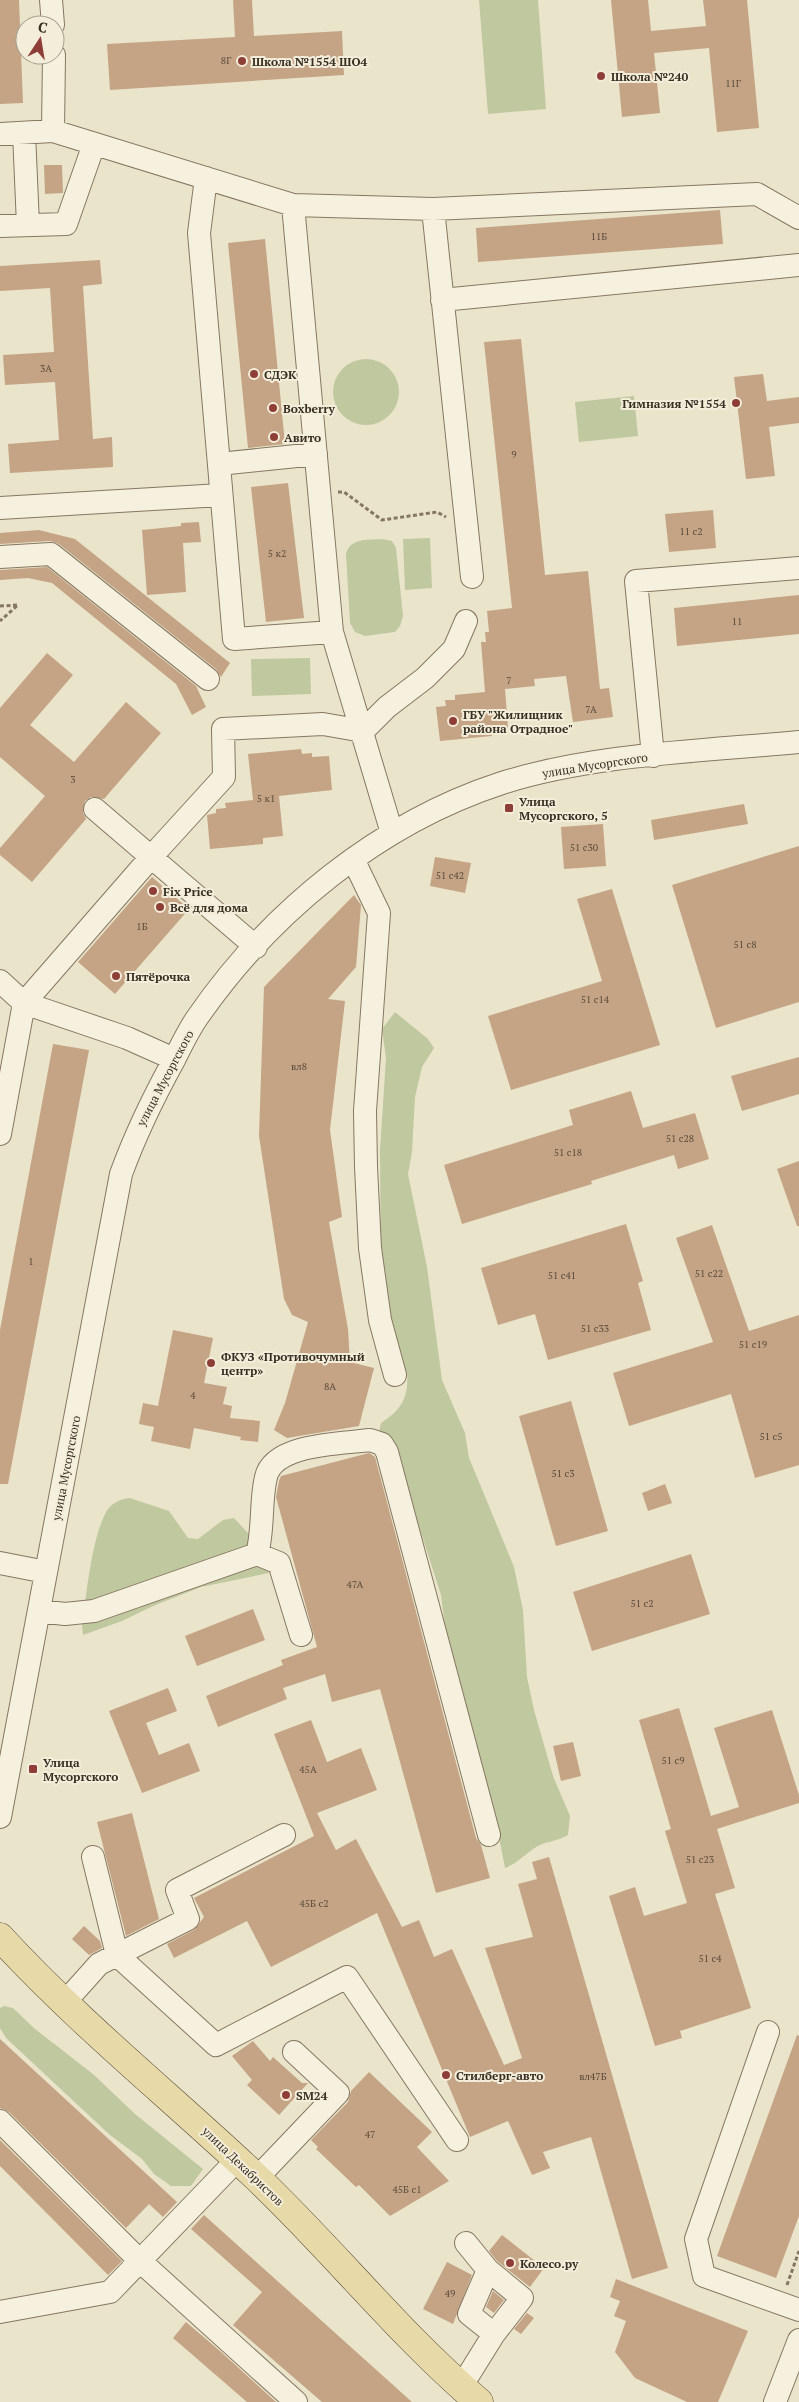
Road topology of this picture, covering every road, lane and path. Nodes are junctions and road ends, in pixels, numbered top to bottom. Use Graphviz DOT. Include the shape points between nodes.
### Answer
graph roads {
  1 [pos="52,0"];
  2 [pos="53,15"];
  3 [pos="54,65"];
  4 [pos="53,131"];
  5 [pos="24,133"];
  6 [pos="0,134"];
  7 [pos="94,144"];
  8 [pos="206,178"];
  9 [pos="293,205"];
  10 [pos="432,210"];
  11 [pos="799,218"];
  12 [pos="28,225"];
  13 [pos="0,226"];
  14 [pos="799,265"];
  15 [pos="442,300"];
  16 [pos="316,454"];
  17 [pos="218,464"];
  18 [pos="320,491"];
  19 [pos="221,495"];
  20 [pos="0,508"];
  21 [pos="467,529"];
  22 [pos="0,557"];
  23 [pos="799,568"];
  24 [pos="472,577"];
  25 [pos="0,606"];
  26 [pos="466,620"];
  27 [pos="0,622"];
  28 [pos="332,632"];
  29 [pos="208,679"];
  30 [pos="363,731"];
  31 [pos="799,742"];
  32 [pos="653,756"];
  33 [pos="95,809"];
  34 [pos="392,833"];
  35 [pos="152,856"];
  36 [pos="353,860"];
  37 [pos="256,947"];
  38 [pos="0,981"];
  39 [pos="24,1003"];
  40 [pos="174,1058"];
  41 [pos="0,1134"];
  42 [pos="395,1375"];
  43 [pos="257,1554"];
  44 [pos="0,1563"];
  45 [pos="46,1572"];
  46 [pos="39,1611"];
  47 [pos="300,1635"];
  48 [pos="0,1817"];
  49 [pos="489,1834"];
  50 [pos="284,1835"];
  51 [pos="93,1857"];
  52 [pos="0,1937"];
  53 [pos="117,1955"];
  54 [pos="65,2002"];
  55 [pos="768,2032"];
  56 [pos="294,2052"];
  57 [pos="0,2122"];
  58 [pos="457,2140"];
  59 [pos="237,2160"];
  60 [pos="257,2178"];
  61 [pos="466,2243"];
  62 [pos="799,2251"];
  63 [pos="140,2261"];
  64 [pos="488,2270"];
  65 [pos="790,2306"];
  66 [pos="0,2312"];
  67 [pos="494,2334"];
  68 [pos="799,2340"];
  69 [pos="470,2394"];
  70 [pos="296,2402"];
  71 [pos="775,2402"];
  1 -- 2 [label="street"];
  3 -- 4 [label="street"];
  4 -- 5 [label="street"];
  4 -- 7 [label="street"];
  5 -- 6 [label="street"];
  5 -- 12 [label="street"];
  7 -- 8 [label="street"];
  7 -- 12 [label="street" via="66,224"];
  8 -- 9 [label="street"];
  8 -- 17 [label="street" via="199,232"];
  9 -- 10 [label="street"];
  9 -- 16 [label="street"];
  10 -- 11 [label="street" via="757,194"];
  10 -- 15 [label="street"];
  12 -- 13 [label="street"];
  14 -- 15 [label="street"];
  15 -- 21 [label="street"];
  16 -- 17 [label="street"];
  16 -- 18 [label="street"];
  17 -- 19 [label="street"];
  18 -- 21 [label="path" via="344,492 382,520 437,512"];
  18 -- 28 [label="street"];
  19 -- 20 [label="street"];
  19 -- 28 [label="street" via="234,639"];
  21 -- 24 [label="street"];
  22 -- 29 [label="street" via="51,554"];
  23 -- 32 [label="street" via="636,582"];
  25 -- 27 [label="path" via="18,606"];
  26 -- 30 [label="street" via="454,649 426,678 387,707"];
  28 -- 30 [label="street" via="355,714"];
  30 -- 34 [label="street"];
  30 -- 35 [label="street" via="323,724 223,729 224,777"];
  31 -- 32 [label="street, улица Мусоргского"];
  32 -- 34 [label="street, улица Мусоргского" via="558,769 502,784 429,812"];
  33 -- 35 [label="street"];
  34 -- 36 [label="street, улица Мусоргского"];
  35 -- 37 [label="street"];
  35 -- 39 [label="street"];
  36 -- 37 [label="street, улица Мусоргского" via="330,875"];
  36 -- 42 [label="street" via="379,913 365,1111 366,1166 370,1248 380,1320"];
  37 -- 40 [label="street, улица Мусоргского" via="231,973 196,1019"];
  38 -- 39 [label="street"];
  39 -- 40 [label="street" via="127,1038"];
  39 -- 41 [label="street"];
  40 -- 45 [label="street, улица Мусоргского" via="137,1130 121,1174"];
  43 -- 46 [label="street" via="94,1611 65,1614"];
  43 -- 47 [label="street" via="279,1564"];
  43 -- 49 [label="street" via="266,1476 278,1459 294,1451 306,1459 370,1440 382,1444 387,1452"];
  44 -- 45 [label="street"];
  45 -- 46 [label="street, улица Мусоргского"];
  46 -- 48 [label="street, улица Мусоргского"];
  50 -- 53 [label="street" via="176,1890 188,1918"];
  51 -- 53 [label="street"];
  52 -- 54 [label="main road, улица Декабристов"];
  53 -- 54 [label="street" via="99,1964"];
  53 -- 58 [label="street" via="216,2045 347,1976"];
  54 -- 59 [label="main road, улица Декабристов"];
  55 -- 65 [label="street" via="696,2239 704,2276"];
  56 -- 60 [label="street" via="338,2094"];
  57 -- 63 [label="street"];
  59 -- 60 [label="main road, улица Декабристов"];
  59 -- 63 [label="street"];
  60 -- 69 [label="main road, улица Декабристов" via="378,2306"];
  61 -- 64 [label="street"];
  62 -- 65 [label="path"];
  63 -- 66 [label="street" via="110,2292"];
  63 -- 70 [label="street"];
  64 -- 67 [label="street" via="469,2314"];
  64 -- 67 [label="street" via="522,2298"];
  67 -- 69 [label="street"];
  68 -- 71 [label="street"];
}
